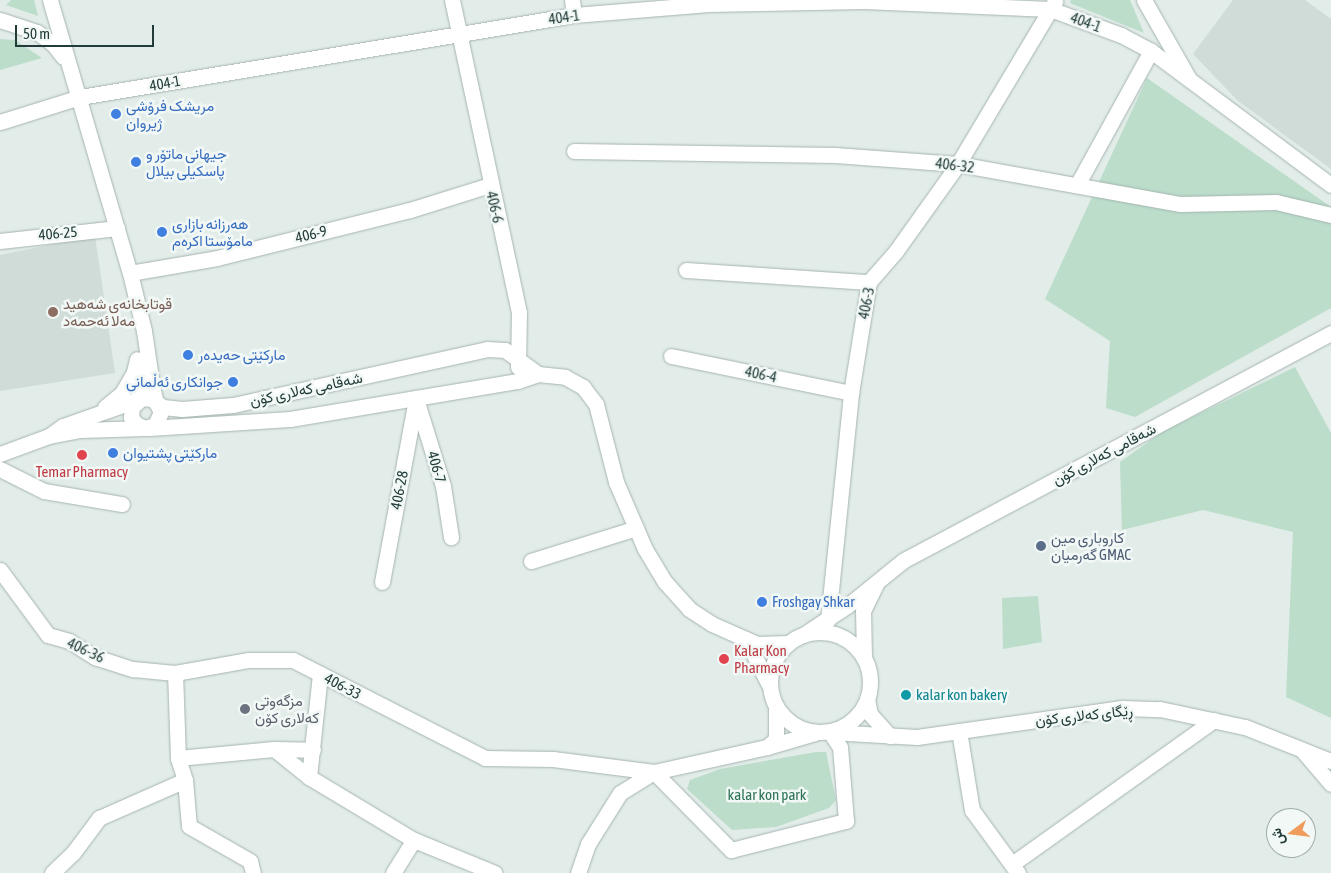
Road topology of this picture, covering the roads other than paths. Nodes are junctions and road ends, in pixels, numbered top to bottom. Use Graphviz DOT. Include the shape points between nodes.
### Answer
graph roads {
  1 [pos="50,0"];
  2 [pos="452,0"];
  3 [pos="1144,0"];
  4 [pos="864,1"];
  5 [pos="709,2"];
  6 [pos="1053,4"];
  7 [pos="573,8"];
  8 [pos="0,20"];
  9 [pos="459,34"];
  10 [pos="1151,51"];
  11 [pos="70,66"];
  12 [pos="1190,81"];
  13 [pos="80,97"];
  14 [pos="0,122"];
  15 [pos="574,151"];
  16 [pos="958,164"];
  17 [pos="490,185"];
  18 [pos="1331,185"];
  19 [pos="1077,186"];
  20 [pos="1331,215"];
  21 [pos="117,228"];
  22 [pos="0,241"];
  23 [pos="686,270"];
  24 [pos="130,273"];
  25 [pos="869,282"];
  26 [pos="138,313"];
  27 [pos="1331,333"];
  28 [pos="139,353"];
  29 [pos="671,356"];
  30 [pos="519,359"];
  31 [pos="538,374"];
  32 [pos="518,381"];
  33 [pos="851,393"];
  34 [pos="416,398"];
  35 [pos="138,400"];
  36 [pos="156,402"];
  37 [pos="91,416"];
  38 [pos="147,428"];
  39 [pos="49,436"];
  40 [pos="0,454"];
  41 [pos="0,469"];
  42 [pos="122,504"];
  43 [pos="636,528"];
  44 [pos="451,537"];
  45 [pos="531,561"];
  46 [pos="0,570"];
  47 [pos="878,578"];
  48 [pos="382,582"];
  49 [pos="828,620"];
  50 [pos="803,634"];
  51 [pos="746,639"];
  52 [pos="788,643"];
  53 [pos="864,657"];
  54 [pos="175,673"];
  55 [pos="320,674"];
  56 [pos="770,691"];
  57 [pos="867,699"];
  58 [pos="776,707"];
  59 [pos="1214,720"];
  60 [pos="959,731"];
  61 [pos="830,732"];
  62 [pos="815,733"];
  63 [pos="890,736"];
  64 [pos="274,748"];
  65 [pos="767,748"];
  66 [pos="313,750"];
  67 [pos="1302,750"];
  68 [pos="178,758"];
  69 [pos="1331,761"];
  70 [pos="654,772"];
  71 [pos="309,777"];
  72 [pos="186,780"];
  73 [pos="1331,784"];
  74 [pos="414,840"];
  75 [pos="1015,869"];
  76 [pos="52,873"];
  77 [pos="253,873"];
  78 [pos="393,873"];
  79 [pos="495,873"];
  80 [pos="578,873"];
  1 -- 11 [label="street"];
  2 -- 9 [label="street, 406-6"];
  3 -- 12 [label="street"];
  4 -- 5 [label="street, 404-1"];
  4 -- 6 [label="street, 404-1"];
  5 -- 7 [label="street, 404-1"];
  6 -- 10 [label="street, 404-1"];
  6 -- 16 [label="street, 406-3"];
  7 -- 9 [label="street, 404-1"];
  8 -- 11 [label="street" via="20,24 46,38"];
  9 -- 13 [label="street, 404-1"];
  9 -- 17 [label="street, 406-6"];
  10 -- 12 [label="street, 404-1"];
  10 -- 19 [label="street"];
  11 -- 13 [label="street"];
  12 -- 18 [label="street, 404-1"];
  13 -- 14 [label="street, 404-1"];
  13 -- 21 [label="street"];
  15 -- 16 [label="street, 406-32" via="835,155"];
  16 -- 19 [label="street, 406-32"];
  16 -- 25 [label="street, 406-3" via="896,251"];
  17 -- 24 [label="street, 406-9" via="410,210 217,258"];
  17 -- 30 [label="street, 406-6" via="519,313"];
  19 -- 20 [label="street, 406-32" via="1180,204 1276,202"];
  21 -- 22 [label="street, 406-25"];
  21 -- 24 [label="street"];
  23 -- 25 [label="street"];
  24 -- 26 [label="street"];
  25 -- 33 [label="street, 406-3"];
  26 -- 28 [label="street"];
  26 -- 36 [label="street" via="143,322"];
  27 -- 47 [label="street, شەقامی کەلاری کۆن" via="938,541"];
  28 -- 35 [label="street" via="142,384"];
  28 -- 37 [label="street" via="134,372 122,393"];
  29 -- 33 [label="street, 406-4"];
  30 -- 31 [label="street, شەقامی کەلاری کۆن"];
  30 -- 32 [label="street, 406-6"];
  30 -- 36 [label="street, شەقامی کەلاری کۆن" via="505,350 488,349 256,401 182,409"];
  31 -- 32 [label="street, شەقامی کەلاری کۆن"];
  31 -- 43 [label="street, شەقامی کەلاری کۆن" via="565,377 591,395 600,415 616,482"];
  32 -- 34 [label="street, شەقامی کەلاری کۆن"];
  33 -- 49 [label="street, 406-3"];
  34 -- 38 [label="street, شەقامی کەلاری کۆن" via="290,419"];
  34 -- 44 [label="street, 406-7" via="443,486"];
  34 -- 48 [label="street, 406-28"];
  35 -- 36 [label="street" via="147,398"];
  35 -- 37 [label="street"];
  35 -- 38 [label="street" via="132,407 131,416 136,424"];
  36 -- 38 [label="street" via="160,417"];
  37 -- 39 [label="street" via="63,426"];
  38 -- 39 [label="street, شەقامی کەلاری کۆن" via="104,428"];
  39 -- 40 [label="street"];
  41 -- 42 [label="street" via="44,491"];
  43 -- 45 [label="street"];
  43 -- 51 [label="street, شەقامی کەلاری کۆن" via="665,582 689,608 712,624"];
  46 -- 54 [label="street, 406-36" via="48,635 69,640 95,657 133,669"];
  47 -- 49 [label="street, شەقامی کەلاری کۆن"];
  47 -- 53 [label="street" via="864,611"];
  49 -- 50 [label="street, شەقامی کەلاری کۆن"];
  50 -- 52 [label="street"];
  50 -- 53 [label="street" via="837,634"];
  51 -- 52 [label="street, شەقامی کەلاری کۆن" via="757,644"];
  51 -- 56 [label="street" via="765,672"];
  52 -- 56 [label="street" via="776,657 770,673"];
  53 -- 57 [label="street" via="869,672"];
  54 -- 55 [label="street, 406-33" via="249,660 293,660"];
  54 -- 68 [label="street"];
  55 -- 66 [label="street"];
  55 -- 70 [label="street, 406-33" via="485,758 552,759"];
  56 -- 58 [label="street"];
  57 -- 61 [label="street" via="858,716"];
  57 -- 63 [label="street" via="870,714"];
  58 -- 62 [label="street" via="786,720"];
  58 -- 65 [label="street" via="776,739"];
  59 -- 60 [label="street, ڕێگای کەلاری کۆن" via="1160,709 1122,708"];
  59 -- 67 [label="street, ڕێگای کەلاری کۆن" via="1270,736"];
  59 -- 75 [label="street"];
  60 -- 63 [label="street, ڕێگای کەلاری کۆن" via="917,737"];
  60 -- 75 [label="street" via="972,810"];
  61 -- 62 [label="street"];
  61 -- 63 [label="street, ڕێگای کەلاری کۆن"];
  61 -- 70 [label="street" via="840,746 846,821 731,850"];
  62 -- 65 [label="street"];
  64 -- 66 [label="street"];
  64 -- 68 [label="street"];
  64 -- 71 [label="street"];
  65 -- 70 [label="street"];
  66 -- 71 [label="street"];
  67 -- 69 [label="street"];
  67 -- 73 [label="street"];
  68 -- 72 [label="street"];
  70 -- 80 [label="street" via="620,793 588,844"];
  71 -- 74 [label="street"];
  72 -- 76 [label="street" via="99,818 73,853"];
  72 -- 77 [label="street" via="189,826 250,861"];
  74 -- 78 [label="street"];
  74 -- 79 [label="street"];
}
